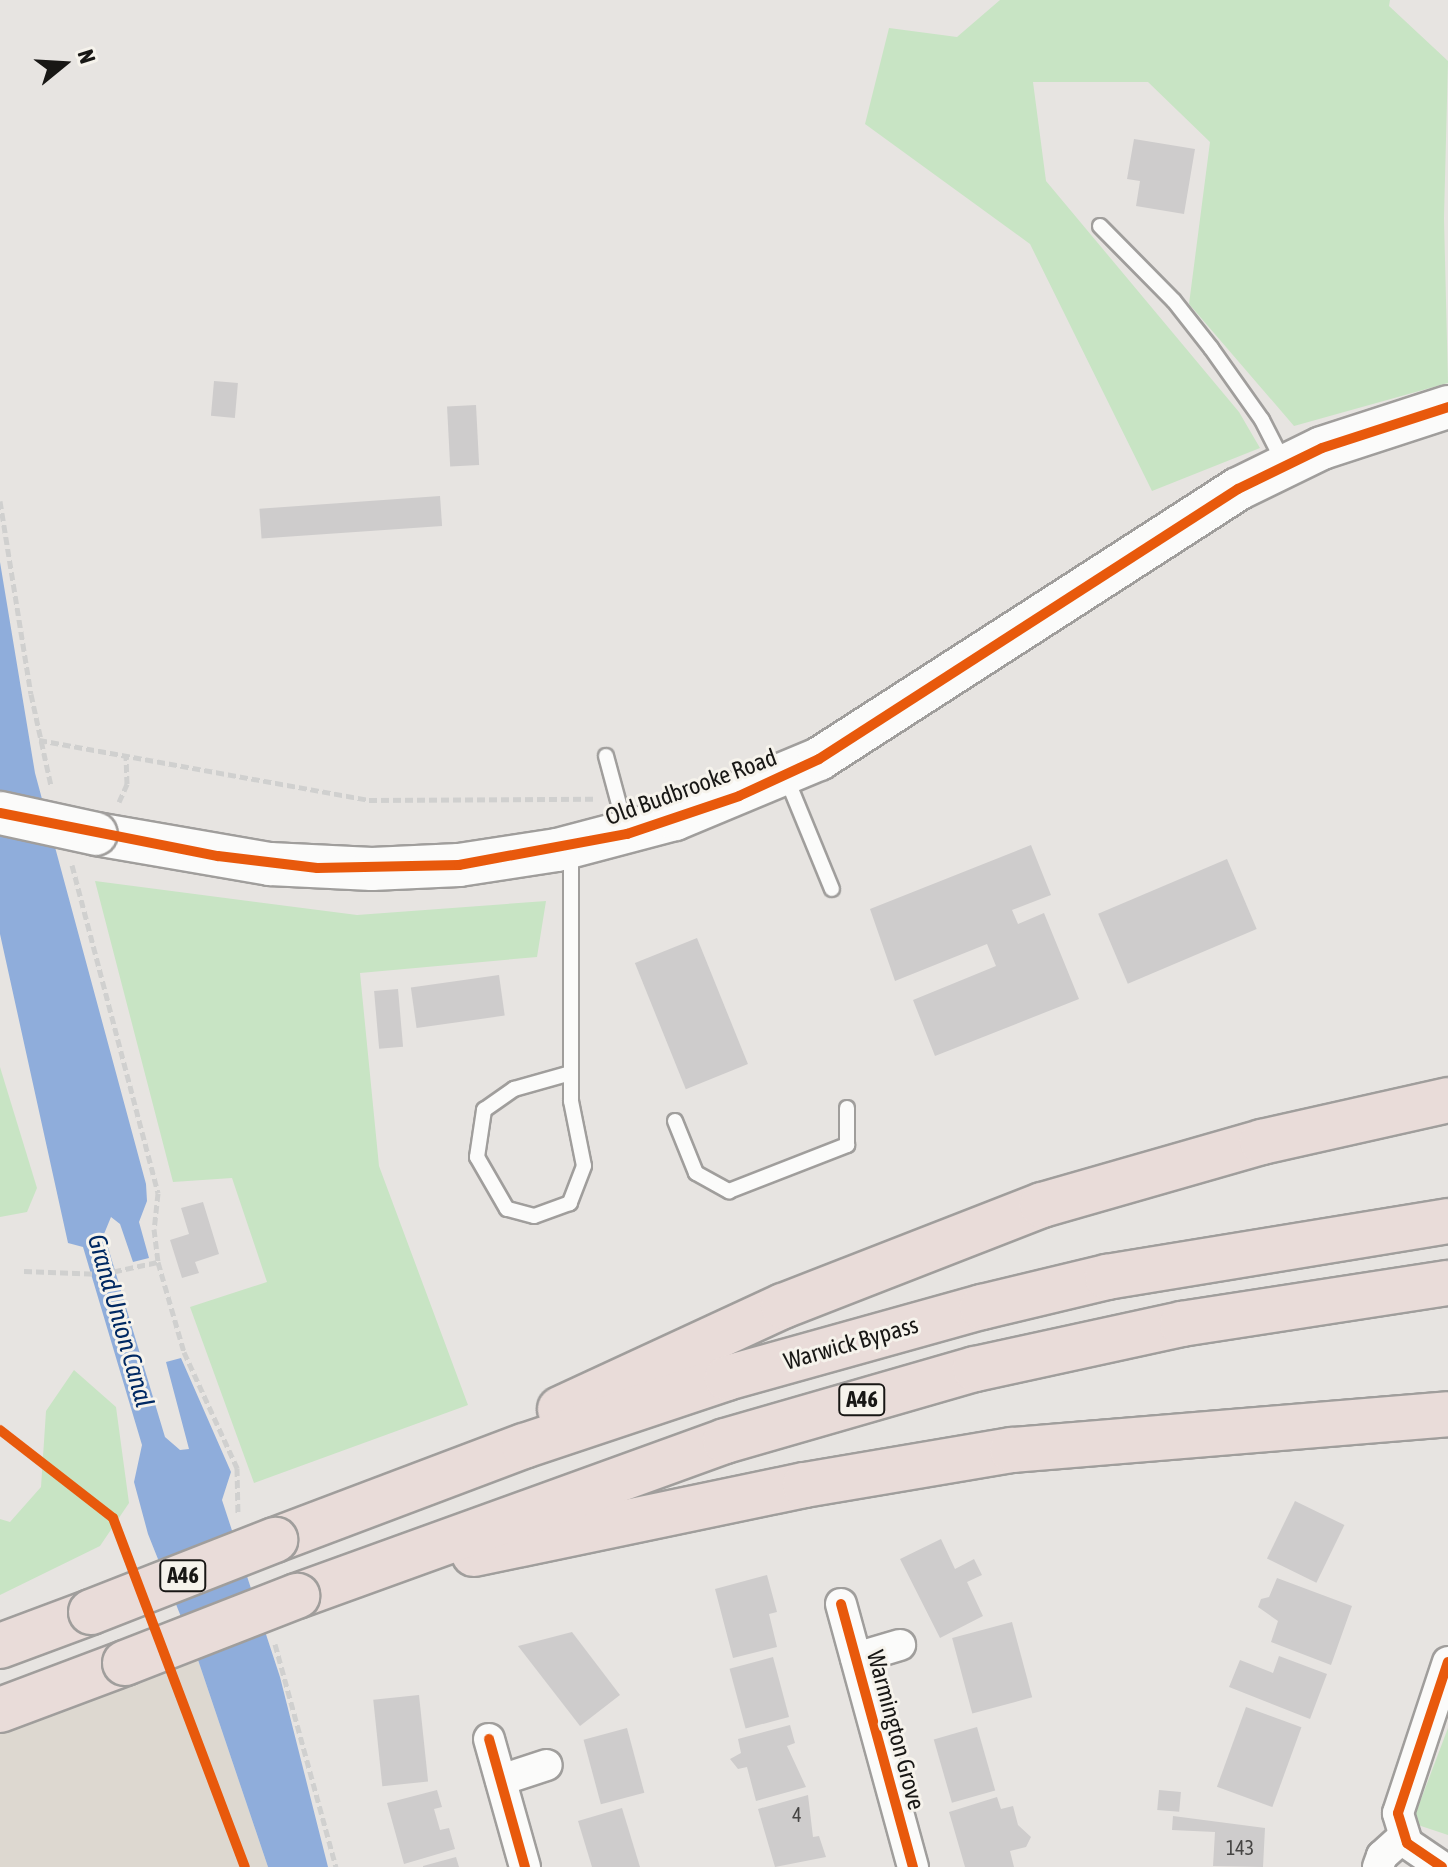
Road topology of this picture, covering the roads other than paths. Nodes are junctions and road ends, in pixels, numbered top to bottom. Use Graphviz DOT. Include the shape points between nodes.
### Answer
graph roads {
  1 [pos="1100,226"];
  2 [pos="1448,407"];
  3 [pos="1286,465"];
  4 [pos="606,756"];
  5 [pos="785,776"];
  6 [pos="0,813"];
  7 [pos="622,817"];
  8 [pos="571,848"];
  9 [pos="832,889"];
  10 [pos="571,1073"];
  11 [pos="1448,1100"];
  12 [pos="847,1108"];
  13 [pos="675,1121"];
  14 [pos="1448,1221"];
  15 [pos="1448,1283"];
  16 [pos="1448,1414"];
  17 [pos="327,1521"];
  18 [pos="312,1590"];
  19 [pos="841,1604"];
  20 [pos="900,1645"];
  21 [pos="0,1646"];
  22 [pos="856,1658"];
  23 [pos="1448,1662"];
  24 [pos="0,1710"];
  25 [pos="489,1739"];
  26 [pos="547,1765"];
  27 [pos="501,1780"];
  28 [pos="1403,1837"];
  29 [pos="525,1867"];
  30 [pos="913,1867"];
  31 [pos="1378,1867"];
  32 [pos="1442,1867"];
  1 -- 3 [label="lane" via="1174,301 1211,348 1262,420"];
  2 -- 3 [label="street, Old Budbrooke Road"];
  3 -- 5 [label="street, Old Budbrooke Road" via="1191,515 958,673"];
  4 -- 7 [label="lane"];
  5 -- 7 [label="street, Old Budbrooke Road"];
  5 -- 9 [label="lane"];
  6 -- 8 [label="street, Old Budbrooke Road, bridge" via="317,868 459,865"];
  7 -- 8 [label="street, Old Budbrooke Road"];
  8 -- 10 [label="lane"];
  10 -- 10 [label="lane" via="584,1166 570,1203 534,1216 507,1209 477,1157 484,1110 514,1089"];
  11 -- 17 [label="highway" via="1129,1179 928,1247 704,1340"];
  12 -- 13 [label="lane" via="847,1145 729,1191 696,1173"];
  14 -- 17 [label="highway, Warwick Bypass / A46" via="1122,1274 982,1307 727,1378 524,1446"];
  15 -- 18 [label="highway, A46" via="1182,1324 975,1369 725,1441"];
  16 -- 18 [label="highway" via="1012,1450 805,1485"];
  17 -- 21 [label="highway, Warwick Bypass / A46, bridge"];
  18 -- 24 [label="highway, A46, bridge"];
  19 -- 22 [label="street, Warmington Grove"];
  20 -- 22 [label="street, Warmington Grove"];
  22 -- 30 [label="street, Warmington Grove"];
  23 -- 28 [label="street" via="1400,1802"];
  25 -- 27 [label="street"];
  26 -- 27 [label="street"];
  27 -- 29 [label="street"];
  28 -- 31 [label="street"];
  28 -- 32 [label="street"];
}
